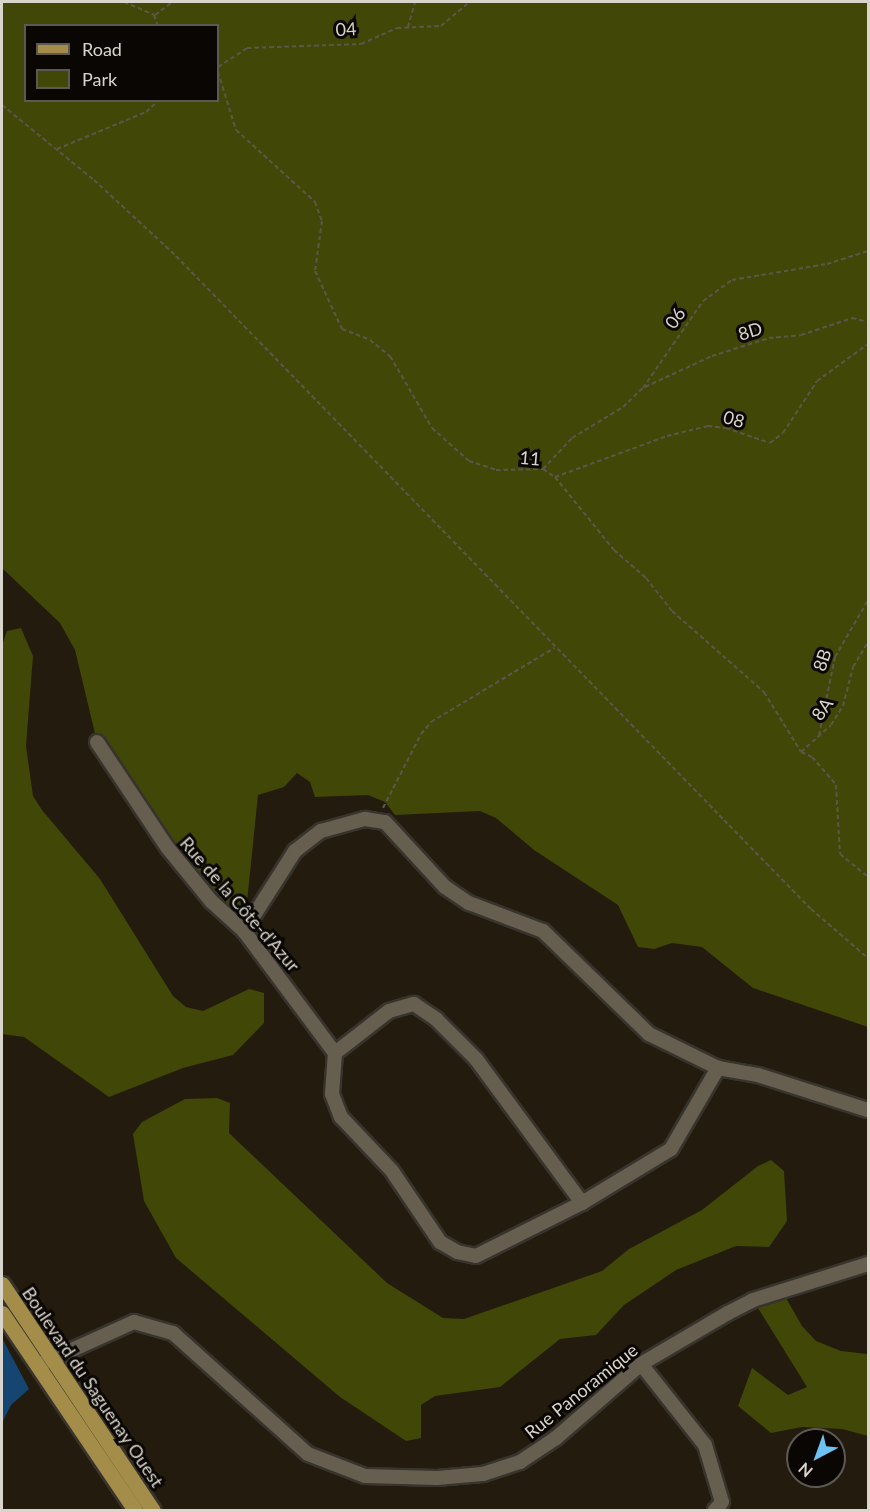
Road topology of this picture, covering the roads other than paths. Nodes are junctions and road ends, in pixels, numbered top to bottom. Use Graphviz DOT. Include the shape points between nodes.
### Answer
graph roads {
  1 [pos="97,742"];
  2 [pos="244,931"];
  3 [pos="335,1053"];
  4 [pos="718,1068"];
  5 [pos="868,1110"];
  6 [pos="582,1203"];
  7 [pos="868,1264"];
  8 [pos="2,1284"];
  9 [pos="2,1313"];
  10 [pos="53,1359"];
  11 [pos="641,1364"];
  12 [pos="38,1366"];
  13 [pos="718,1506"];
  14 [pos="135,1510"];
  15 [pos="153,1510"];
  16 [pos="733,1510"];
  1 -- 2 [label="street, Rue de la Côte-d'Azur" via="168,847 211,902"];
  2 -- 3 [label="street, Rue de la Côte-d'Azur"];
  2 -- 4 [label="street" via="295,851 321,831 365,819 380,821 445,887 469,903 543,930 649,1034"];
  3 -- 6 [label="street" via="389,1011 414,1004 436,1019 476,1059"];
  3 -- 6 [label="street" via="332,1094 341,1117 392,1171 440,1242 457,1252 476,1256"];
  4 -- 5 [label="street" via="758,1075"];
  4 -- 6 [label="street" via="671,1149"];
  7 -- 11 [label="street, Rue Panoramique" via="753,1300"];
  8 -- 10 [label="main road, Boulevard du Saguenay Ouest"];
  9 -- 12 [label="main road, Boulevard du Saguenay Ouest"];
  10 -- 11 [label="street, Rue Panoramique" via="135,1322 173,1333 308,1454 365,1476 437,1478 483,1474 520,1462 556,1438"];
  10 -- 12 [label="street, Rue Panoramique"];
  10 -- 15 [label="main road, Boulevard du Saguenay Ouest"];
  11 -- 13 [label="street" via="705,1445"];
  12 -- 14 [label="main road, Boulevard du Saguenay Ouest"];
  13 -- 16 [label="street"];
}
